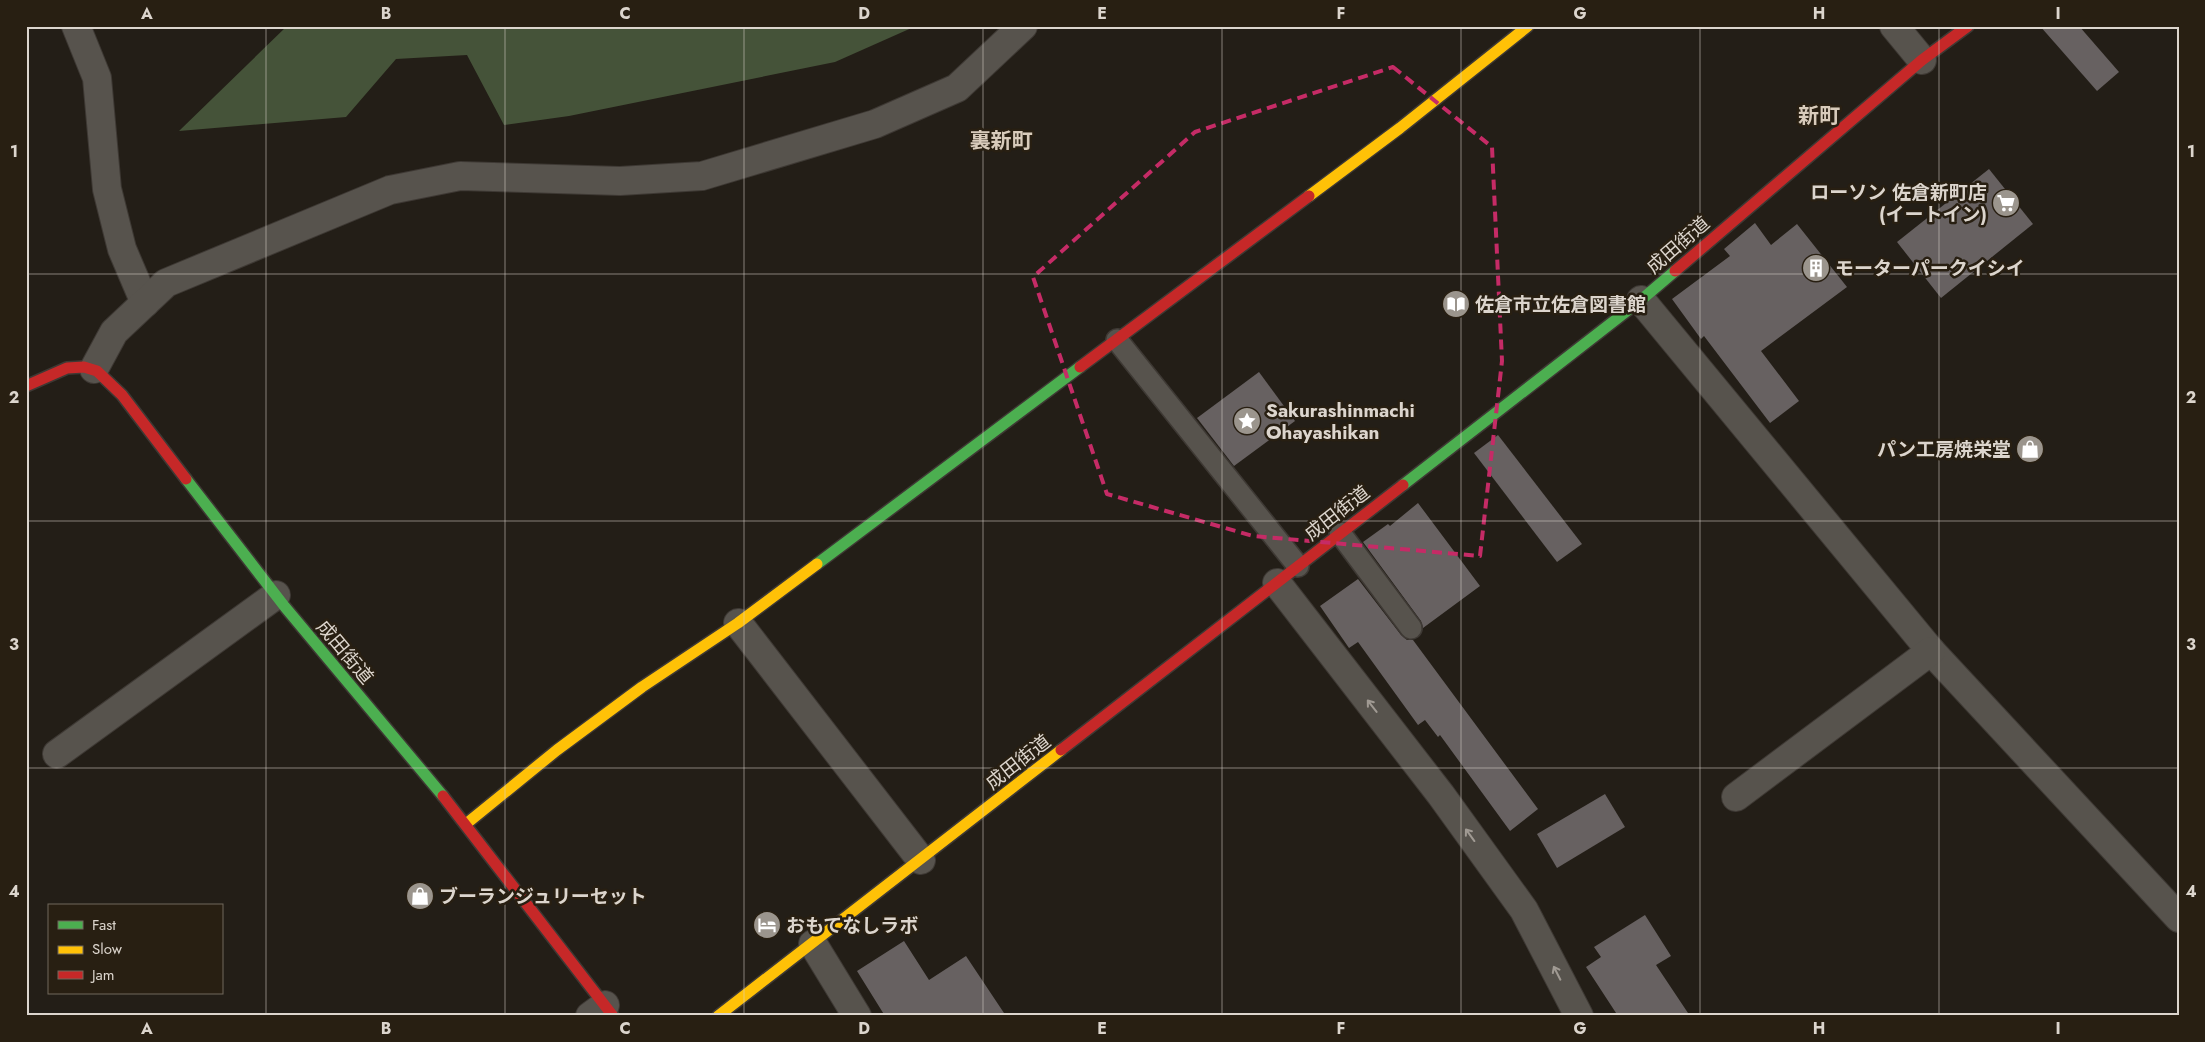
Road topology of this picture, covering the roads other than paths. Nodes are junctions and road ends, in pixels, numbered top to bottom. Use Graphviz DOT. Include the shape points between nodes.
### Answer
graph roads {
  1 [pos="76,26"];
  2 [pos="1023,26"];
  3 [pos="1528,26"];
  4 [pos="1894,26"];
  5 [pos="1968,26"];
  6 [pos="1922,60"];
  7 [pos="1641,300"];
  8 [pos="145,303"];
  9 [pos="1117,340"];
  10 [pos="94,369"];
  11 [pos="26,386"];
  12 [pos="1340,533"];
  13 [pos="1298,566"];
  14 [pos="1277,583"];
  15 [pos="276,596"];
  16 [pos="738,623"];
  17 [pos="1411,628"];
  18 [pos="1931,652"];
  19 [pos="57,754"];
  20 [pos="1736,797"];
  21 [pos="466,824"];
  22 [pos="921,860"];
  23 [pos="2179,918"];
  24 [pos="813,944"];
  25 [pos="603,1012"];
  26 [pos="718,1016"];
  27 [pos="857,1016"];
  28 [pos="1579,1016"];
  1 -- 8 [label="street" via="97,78 111,206 122,249"];
  2 -- 8 [label="street" via="957,88 875,124 702,176 620,181 460,176 390,190 166,283"];
  3 -- 9 [label="street" via="1400,128"];
  4 -- 6 [label="street"];
  5 -- 6 [label="street, 成田街道"];
  6 -- 7 [label="street, 成田街道"];
  7 -- 12 [label="street, 成田街道"];
  7 -- 18 [label="street"];
  8 -- 10 [label="street" via="114,332"];
  9 -- 13 [label="lane"];
  9 -- 16 [label="street"];
  10 -- 11 [label="street" via="72,365"];
  10 -- 15 [label="street, 成田街道" via="122,395"];
  12 -- 13 [label="street, 成田街道"];
  12 -- 17 [label="lane"];
  13 -- 14 [label="street, 成田街道"];
  14 -- 22 [label="street, 成田街道"];
  28 -- 14 [label="street, one-way" via="1524,910 1442,795"];
  15 -- 19 [label="street"];
  15 -- 21 [label="street, 成田街道"];
  16 -- 21 [label="street" via="564,744"];
  16 -- 22 [label="street"];
  18 -- 20 [label="street"];
  18 -- 23 [label="street"];
  21 -- 25 [label="street, 成田街道"];
  22 -- 24 [label="street, 成田街道"];
  24 -- 26 [label="street, 成田街道"];
  24 -- 27 [label="street"];
}
